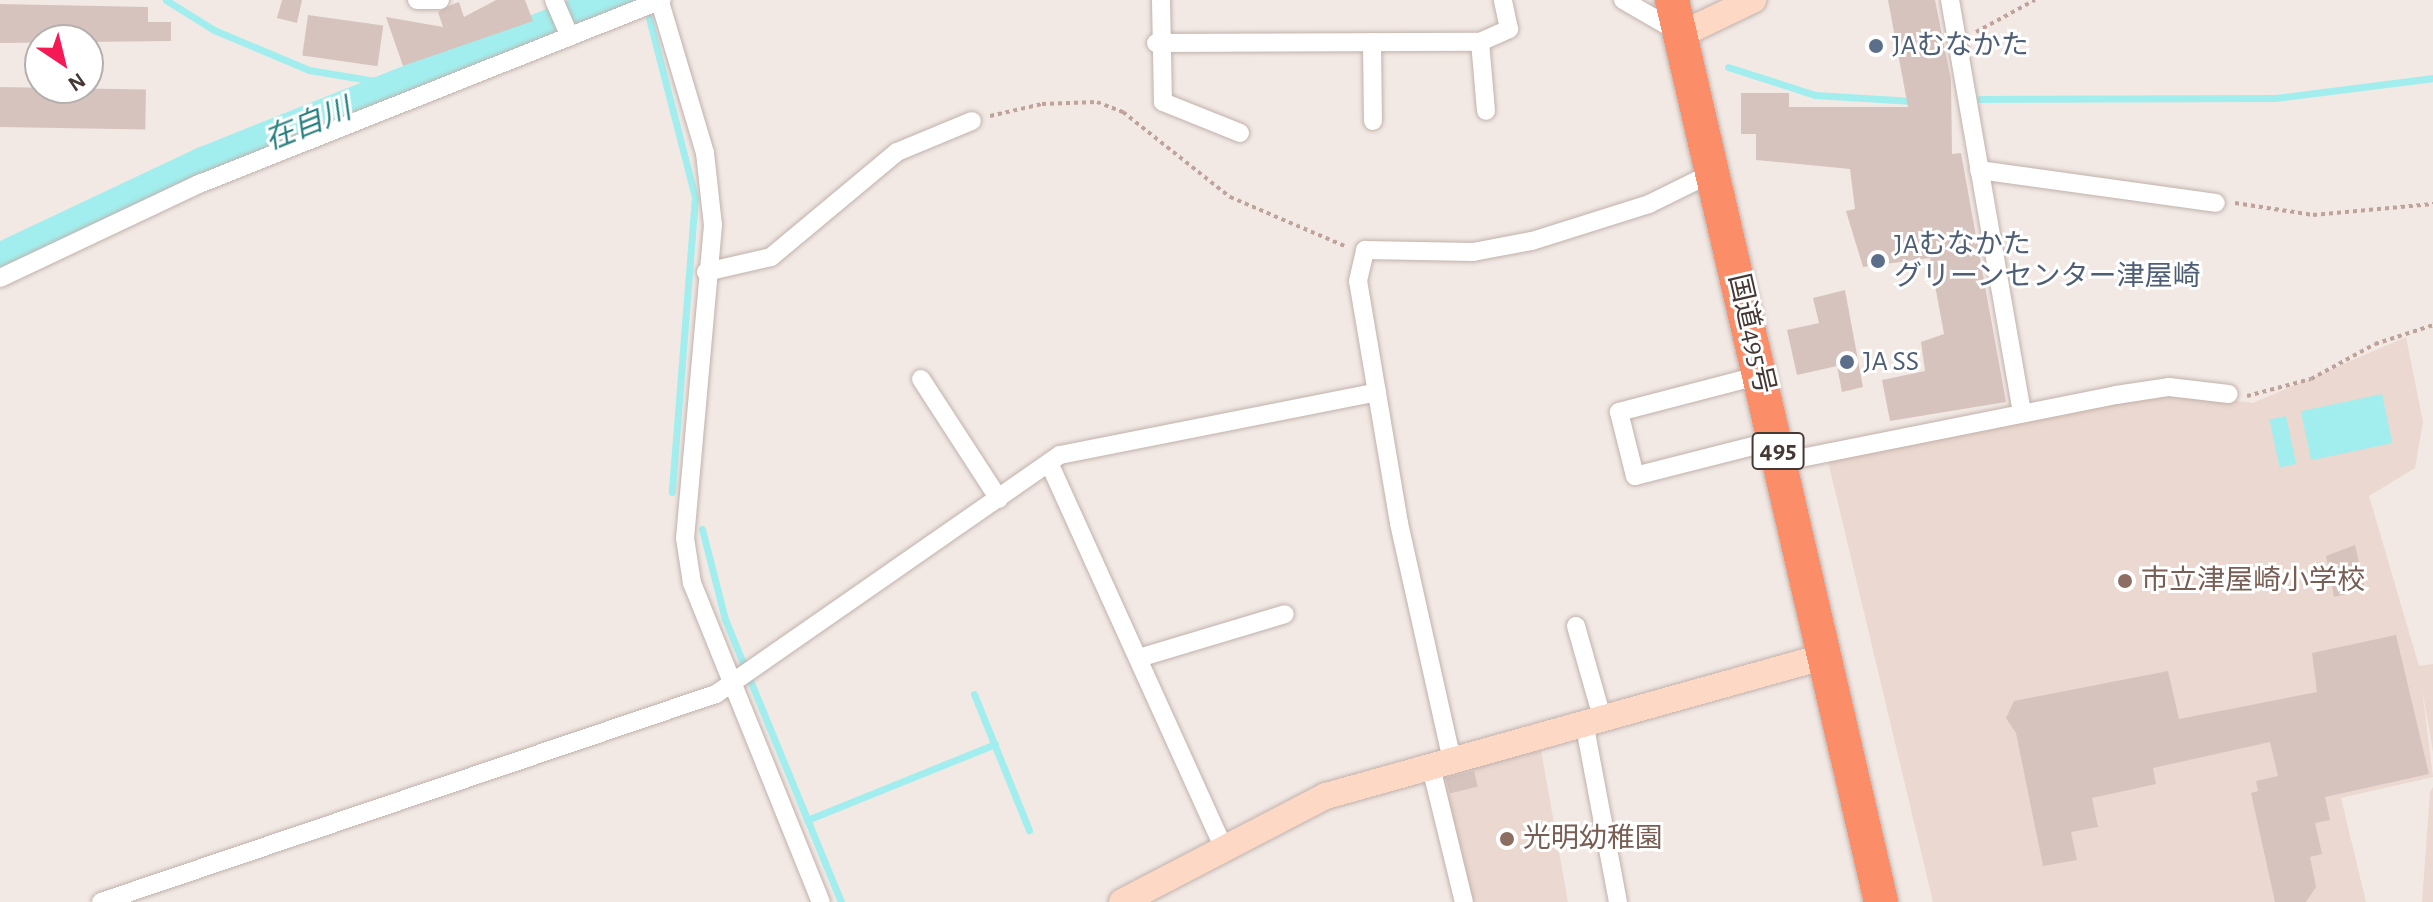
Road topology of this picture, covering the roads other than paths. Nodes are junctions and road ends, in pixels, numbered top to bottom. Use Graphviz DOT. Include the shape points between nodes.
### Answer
graph roads {
  1 [pos="417,0"];
  2 [pos="440,0"];
  3 [pos="554,0"];
  4 [pos="1161,0"];
  5 [pos="1503,0"];
  6 [pos="1623,0"];
  7 [pos="1672,0"];
  8 [pos="1753,0"];
  9 [pos="1950,0"];
  10 [pos="661,1"];
  11 [pos="1682,34"];
  12 [pos="570,37"];
  13 [pos="1372,42"];
  14 [pos="1480,42"];
  15 [pos="1156,43"];
  16 [pos="1486,111"];
  17 [pos="972,121"];
  18 [pos="1373,121"];
  19 [pos="1240,133"];
  20 [pos="1979,170"];
  21 [pos="1714,172"];
  22 [pos="2216,203"];
  23 [pos="706,272"];
  24 [pos="0,278"];
  25 [pos="1761,375"];
  26 [pos="921,379"];
  27 [pos="1377,392"];
  28 [pos="2229,394"];
  29 [pos="2022,412"];
  30 [pos="1778,451"];
  31 [pos="1050,465"];
  32 [pos="999,499"];
  33 [pos="1285,614"];
  34 [pos="1576,626"];
  35 [pos="1826,656"];
  36 [pos="1142,657"];
  37 [pos="728,681"];
  38 [pos="1593,719"];
  39 [pos="1440,759"];
  40 [pos="1223,847"];
  41 [pos="1151,895"];
  42 [pos="101,902"];
  43 [pos="821,902"];
  44 [pos="1122,902"];
  45 [pos="1464,902"];
  46 [pos="1618,902"];
  47 [pos="1881,902"];
  1 -- 2 [label="street"];
  3 -- 12 [label="street"];
  4 -- 15 [label="street"];
  5 -- 14 [label="street" via="1509,29"];
  6 -- 11 [label="street"];
  7 -- 11 [label="highway, 国道495号 / 495"];
  8 -- 11 [label="street"];
  9 -- 20 [label="street"];
  10 -- 12 [label="street"];
  10 -- 23 [label="street" via="705,153 713,225"];
  11 -- 21 [label="highway, 国道495号 / 495"];
  12 -- 24 [label="street" via="199,184"];
  13 -- 14 [label="street"];
  13 -- 15 [label="street"];
  13 -- 18 [label="street"];
  14 -- 16 [label="street"];
  15 -- 19 [label="street" via="1163,102"];
  17 -- 23 [label="street" via="897,152 771,257"];
  20 -- 22 [label="street"];
  20 -- 29 [label="street"];
  21 -- 25 [label="highway, 国道495号 / 495"];
  21 -- 27 [label="street" via="1620,215 1532,241 1473,252 1365,250 1358,281"];
  23 -- 37 [label="street" via="685,538 692,583"];
  25 -- 30 [label="highway, 国道495号 / 495"];
  25 -- 30 [label="street" via="1619,412 1635,476"];
  26 -- 32 [label="street"];
  27 -- 31 [label="street" via="1072,453"];
  27 -- 39 [label="street"];
  28 -- 29 [label="street" via="2169,387"];
  29 -- 30 [label="street"];
  30 -- 35 [label="highway, 国道495号 / 495"];
  31 -- 32 [label="street"];
  31 -- 36 [label="street"];
  32 -- 37 [label="street"];
  33 -- 36 [label="street"];
  34 -- 38 [label="street"];
  35 -- 38 [label="street"];
  35 -- 47 [label="highway, 国道495号 / 495"];
  36 -- 40 [label="street"];
  37 -- 42 [label="street" via="716,694"];
  37 -- 43 [label="street"];
  38 -- 39 [label="street"];
  38 -- 46 [label="street"];
  39 -- 40 [label="street" via="1326,796"];
  39 -- 45 [label="street"];
  40 -- 41 [label="street"];
  41 -- 44 [label="street"];
}
